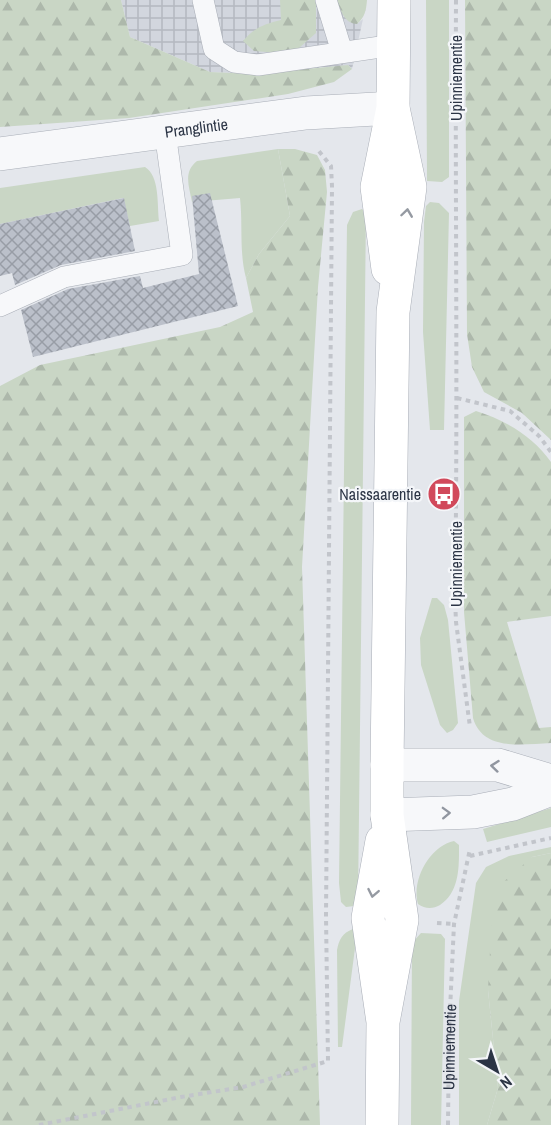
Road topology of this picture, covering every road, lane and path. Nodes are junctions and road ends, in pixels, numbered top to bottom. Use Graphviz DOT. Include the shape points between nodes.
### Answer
graph roads {
  1 [pos="203,0"];
  2 [pos="326,0"];
  3 [pos="394,0"];
  4 [pos="456,0"];
  5 [pos="394,45"];
  6 [pos="342,52"];
  7 [pos="393,108"];
  8 [pos="165,132"];
  9 [pos="0,154"];
  10 [pos="332,186"];
  11 [pos="0,306"];
  12 [pos="457,398"];
  13 [pos="551,452"];
  14 [pos="387,765"];
  15 [pos="472,765"];
  16 [pos="551,781"];
  17 [pos="551,789"];
  18 [pos="472,813"];
  19 [pos="387,815"];
  20 [pos="551,838"];
  21 [pos="470,856"];
  22 [pos="39,1125"];
  23 [pos="382,1125"];
  24 [pos="448,1125"];
  1 -- 6 [label="lane" via="214,49 234,62 258,65"];
  2 -- 6 [label="lane"];
  3 -- 5 [label="main road"];
  4 -- 12 [label="path, Upinniementie"];
  5 -- 6 [label="lane"];
  5 -- 7 [label="main road"];
  7 -- 8 [label="street, Pranglintie" via="306,113"];
  7 -- 14 [label="main road" via="377,187 393,312"];
  8 -- 9 [label="street, Pranglintie"];
  8 -- 11 [label="lane" via="182,255 64,277"];
  10 -- 22 [label="path" via="328,1061 243,1087"];
  12 -- 13 [label="path" via="510,411"];
  12 -- 15 [label="path, Upinniementie" via="455,598"];
  14 -- 15 [label="street"];
  14 -- 19 [label="main road"];
  16 -- 15 [label="street, one-way" via="498,765"];
  17 -- 18 [label="street" via="513,804"];
  19 -- 18 [label="street, one-way"];
  18 -- 21 [label="path, Upinniementie"];
  19 -- 23 [label="main road" via="368,918 383,1022"];
  20 -- 21 [label="path"];
  21 -- 24 [label="path, Upinniementie" via="454,924"];
}
